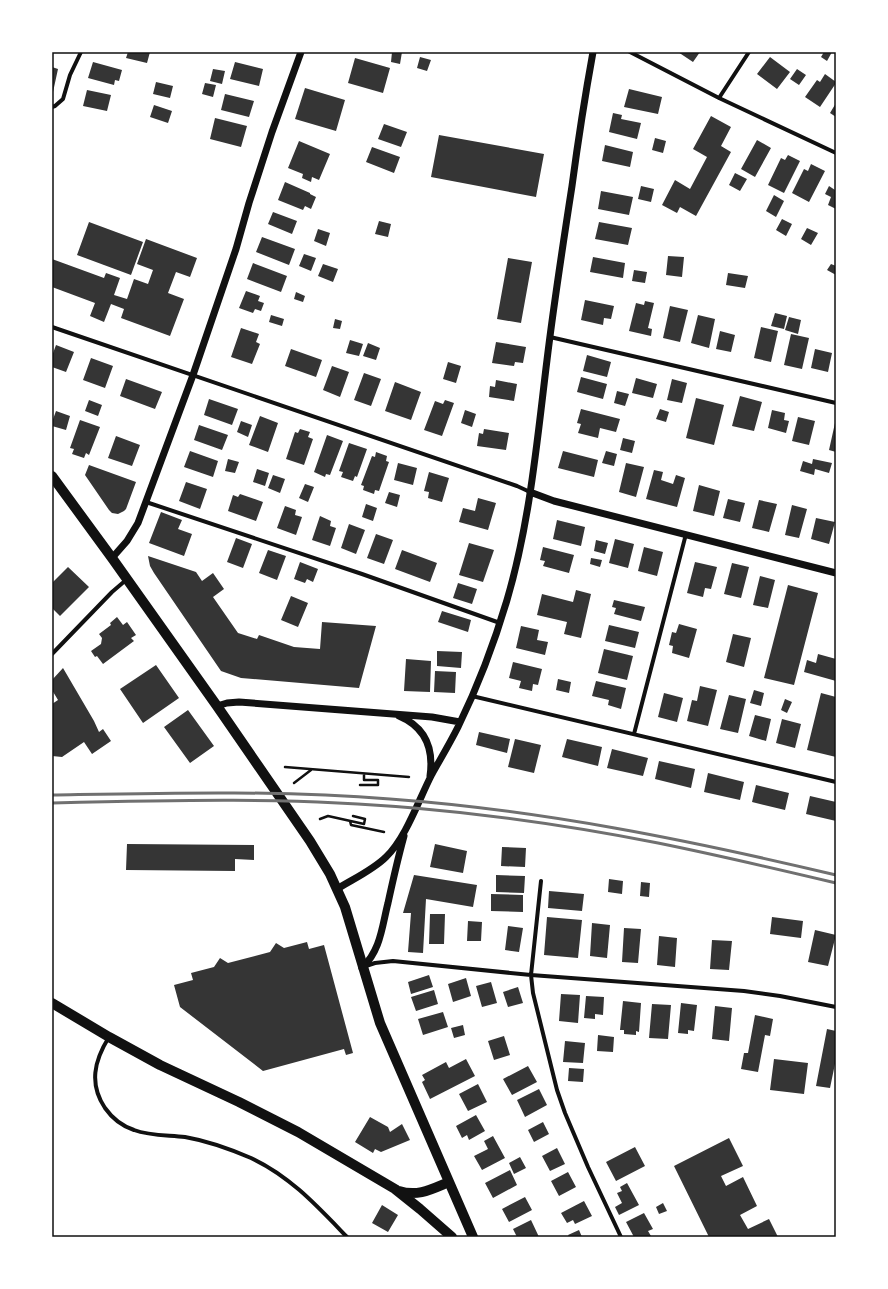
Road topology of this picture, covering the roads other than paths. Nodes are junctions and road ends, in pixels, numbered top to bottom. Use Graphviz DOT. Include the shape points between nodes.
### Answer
graph roads {
  1 [pos="81,52"];
  2 [pos="301,52"];
  3 [pos="593,52"];
  4 [pos="630,52"];
  5 [pos="749,52"];
  6 [pos="719,98"];
  7 [pos="52,107"];
  8 [pos="836,153"];
  9 [pos="52,327"];
  10 [pos="550,337"];
  11 [pos="193,375"];
  12 [pos="836,403"];
  13 [pos="52,476"];
  14 [pos="530,492"];
  15 [pos="146,502"];
  16 [pos="686,534"];
  17 [pos="112,558"];
  18 [pos="836,573"];
  19 [pos="127,580"];
  20 [pos="500,623"];
  21 [pos="52,654"];
  22 [pos="472,696"];
  23 [pos="217,706"];
  24 [pos="393,714"];
  25 [pos="460,722"];
  26 [pos="634,734"];
  27 [pos="430,779"];
  28 [pos="836,782"];
  29 [pos="411,818"];
  30 [pos="541,881"];
  31 [pos="337,889"];
  32 [pos="362,968"];
  33 [pos="532,975"];
  34 [pos="52,1003"];
  35 [pos="836,1007"];
  36 [pos="109,1037"];
  37 [pos="449,1182"];
  38 [pos="394,1189"];
  39 [pos="347,1237"];
  40 [pos="452,1237"];
  41 [pos="473,1237"];
  42 [pos="621,1237"];
  1 -- 7 [label="street" via="70,75 63,99"];
  2 -- 11 [label="street" via="272,132"];
  3 -- 10 [label="street"];
  4 -- 6 [label="street"];
  5 -- 6 [label="street"];
  6 -- 8 [label="street"];
  9 -- 11 [label="street"];
  10 -- 12 [label="street"];
  10 -- 14 [label="street"];
  11 -- 14 [label="street"];
  11 -- 15 [label="street"];
  13 -- 17 [label="main road"];
  14 -- 16 [label="street" via="554,501"];
  14 -- 20 [label="street" via="514,574"];
  15 -- 17 [label="street" via="135,530"];
  15 -- 20 [label="street"];
  16 -- 18 [label="street"];
  16 -- 26 [label="street"];
  17 -- 19 [label="main road"];
  19 -- 21 [label="street"];
  19 -- 23 [label="main road"];
  20 -- 22 [label="street"];
  22 -- 25 [label="street"];
  22 -- 26 [label="street"];
  23 -- 24 [label="street" via="239,702"];
  23 -- 31 [label="main road" via="322,859"];
  24 -- 25 [label="street"];
  24 -- 27 [label="street" via="415,726 425,738 430,758"];
  25 -- 27 [label="street"];
  26 -- 28 [label="street"];
  27 -- 29 [label="street"];
  29 -- 31 [label="street" via="396,845 385,858"];
  29 -- 32 [label="street" via="398,858 380,942"];
  30 -- 33 [label="street"];
  31 -- 32 [label="main road"];
  32 -- 33 [label="street" via="375,963 393,962"];
  32 -- 37 [label="main road" via="388,1044"];
  33 -- 35 [label="street" via="744,991"];
  33 -- 42 [label="street" via="533,993 557,1090 588,1167"];
  34 -- 36 [label="main road"];
  36 -- 38 [label="main road" via="172,1071 280,1122"];
  36 -- 39 [label="street" via="100,1054 95,1078 100,1099 113,1117 126,1127 142,1133 201,1141 253,1159 286,1178 305,1193"];
  37 -- 38 [label="main road" via="419,1193"];
  37 -- 41 [label="main road"];
  38 -- 40 [label="main road"];
}
